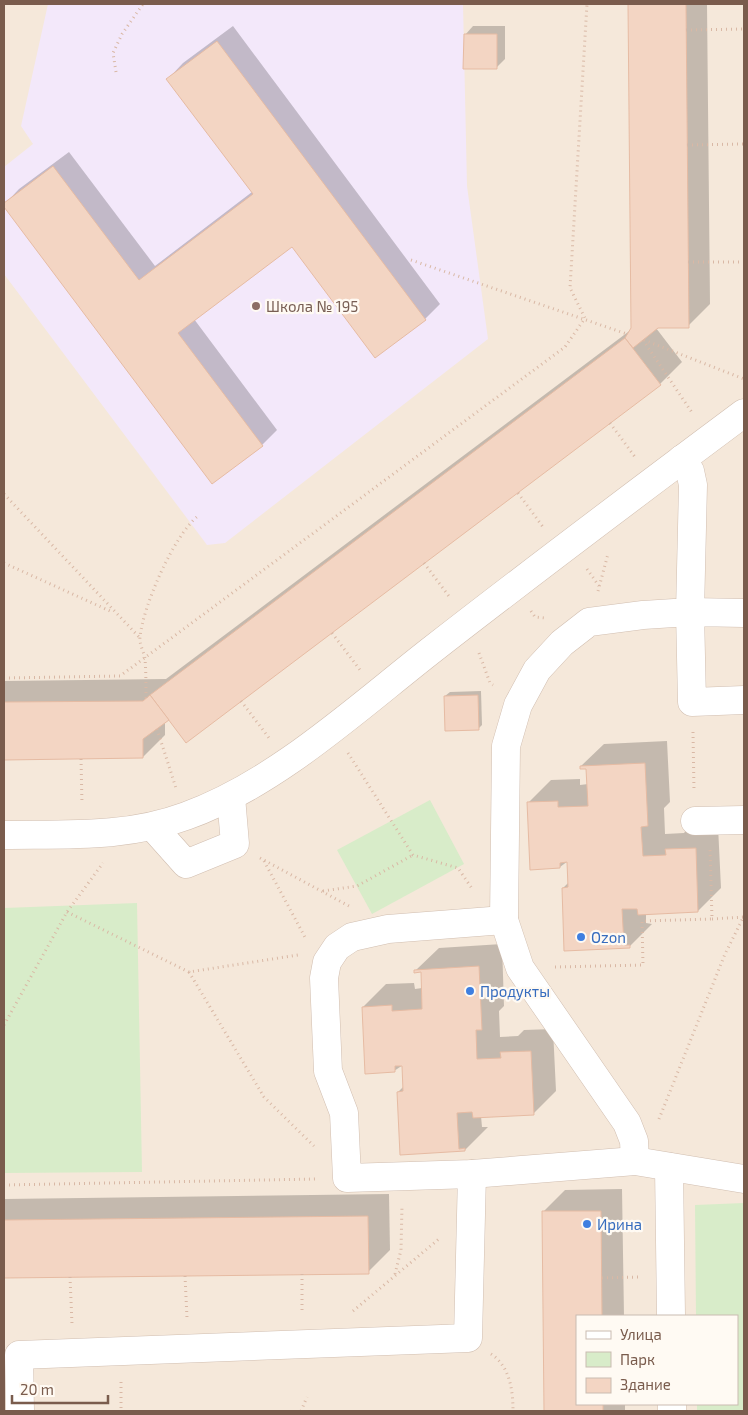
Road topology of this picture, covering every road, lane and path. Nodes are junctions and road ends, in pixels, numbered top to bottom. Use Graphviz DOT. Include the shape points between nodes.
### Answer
graph roads {
  1 [pos="143,4"];
  2 [pos="587,4"];
  3 [pos="744,29"];
  4 [pos="686,30"];
  5 [pos="116,72"];
  6 [pos="744,144"];
  7 [pos="687,145"];
  8 [pos="411,260"];
  9 [pos="688,262"];
  10 [pos="744,262"];
  11 [pos="585,318"];
  12 [pos="627,334"];
  13 [pos="744,379"];
  14 [pos="744,413"];
  15 [pos="610,423"];
  16 [pos="710,439"];
  17 [pos="682,459"];
  18 [pos="654,481"];
  19 [pos="518,493"];
  20 [pos="4,494"];
  21 [pos="198,516"];
  22 [pos="610,549"];
  23 [pos="561,551"];
  24 [pos="4,563"];
  25 [pos="513,587"];
  26 [pos="114,612"];
  27 [pos="690,612"];
  28 [pos="744,613"];
  29 [pos="589,622"];
  30 [pos="332,633"];
  31 [pos="140,638"];
  32 [pos="145,657"];
  33 [pos="4,678"];
  34 [pos="377,692"];
  35 [pos="146,698"];
  36 [pos="744,700"];
  37 [pos="241,701"];
  38 [pos="692,702"];
  39 [pos="332,728"];
  40 [pos="157,729"];
  41 [pos="81,759"];
  42 [pos="286,762"];
  43 [pos="231,797"];
  44 [pos="186,817"];
  45 [pos="744,820"];
  46 [pos="695,822"];
  47 [pos="153,827"];
  48 [pos="126,832"];
  49 [pos="83,833"];
  50 [pos="4,835"];
  51 [pos="235,844"];
  52 [pos="413,856"];
  53 [pos="264,860"];
  54 [pos="458,868"];
  55 [pos="323,891"];
  56 [pos="68,912"];
  57 [pos="744,917"];
  58 [pos="712,919"];
  59 [pos="504,920"];
  60 [pos="388,929"];
  61 [pos="320,957"];
  62 [pos="520,968"];
  63 [pos="188,972"];
  64 [pos="4,1025"];
  65 [pos="635,1151"];
  66 [pos="669,1167"];
  67 [pos="472,1174"];
  68 [pos="347,1178"];
  69 [pos="402,1178"];
  70 [pos="744,1180"];
  71 [pos="4,1184"];
  72 [pos="472,1212"];
  73 [pos="302,1274"];
  74 [pos="395,1274"];
  75 [pos="185,1276"];
  76 [pos="70,1277"];
  77 [pos="670,1277"];
  78 [pos="602,1278"];
  79 [pos="671,1315"];
  80 [pos="468,1338"];
  81 [pos="310,1343"];
  82 [pos="188,1348"];
  83 [pos="72,1352"];
  84 [pos="307,1397"];
  85 [pos="20,1411"];
  86 [pos="301,1411"];
  87 [pos="513,1411"];
  1 -- 5 [label="path" via="113,53"];
  2 -- 11 [label="path" via="570,288"];
  3 -- 4 [label="path"];
  6 -- 7 [label="path"];
  8 -- 11 [label="path"];
  9 -- 10 [label="path"];
  11 -- 12 [label="path"];
  11 -- 32 [label="path" via="565,347"];
  13 -- 16 [label="path" via="644,340"];
  14 -- 16 [label="lane"];
  15 -- 18 [label="path"];
  16 -- 17 [label="lane"];
  17 -- 18 [label="lane"];
  17 -- 27 [label="lane" via="690,471 693,485"];
  18 -- 23 [label="lane"];
  19 -- 23 [label="path"];
  20 -- 26 [label="path"];
  21 -- 31 [label="path" via="188,523 168,558 150,600"];
  22 -- 29 [label="path"];
  23 -- 25 [label="lane"];
  24 -- 26 [label="path"];
  25 -- 29 [label="path" via="536,617"];
  25 -- 34 [label="lane"];
  26 -- 31 [label="path"];
  27 -- 28 [label="lane"];
  27 -- 29 [label="lane"];
  27 -- 38 [label="lane"];
  29 -- 59 [label="lane" via="562,643 537,670 518,704 506,746"];
  30 -- 34 [label="path"];
  31 -- 32 [label="path"];
  32 -- 33 [label="path" via="120,676"];
  32 -- 35 [label="path"];
  34 -- 39 [label="lane"];
  36 -- 38 [label="lane"];
  37 -- 42 [label="path"];
  38 -- 46 [label="path"];
  39 -- 42 [label="lane"];
  39 -- 52 [label="path"];
  40 -- 44 [label="path"];
  41 -- 49 [label="path"];
  42 -- 43 [label="lane"];
  43 -- 44 [label="lane"];
  43 -- 51 [label="lane"];
  44 -- 47 [label="lane"];
  45 -- 46 [label="lane"];
  46 -- 58 [label="path" via="696,843 710,843"];
  47 -- 48 [label="lane"];
  47 -- 51 [label="lane" via="186,864"];
  48 -- 49 [label="lane"];
  48 -- 56 [label="path"];
  49 -- 50 [label="lane"];
  51 -- 53 [label="path"];
  52 -- 54 [label="path"];
  52 -- 55 [label="path" via="357,886"];
  53 -- 55 [label="path"];
  53 -- 61 [label="path"];
  55 -- 60 [label="path"];
  56 -- 63 [label="path"];
  56 -- 64 [label="path"];
  57 -- 58 [label="path"];
  57 -- 65 [label="path" via="725,954 657,1123"];
  58 -- 62 [label="path" via="642,921 643,965"];
  59 -- 60 [label="lane"];
  59 -- 62 [label="lane"];
  60 -- 61 [label="lane" via="352,937"];
  61 -- 63 [label="path"];
  61 -- 68 [label="lane" via="324,978 328,1071 344,1113"];
  62 -- 65 [label="lane" via="627,1123"];
  63 -- 68 [label="path" via="264,1097"];
  65 -- 66 [label="lane"];
  65 -- 67 [label="lane"];
  66 -- 70 [label="lane"];
  66 -- 77 [label="lane"];
  67 -- 69 [label="lane"];
  67 -- 72 [label="lane"];
  68 -- 69 [label="lane"];
  68 -- 71 [label="path"];
  69 -- 74 [label="path" via="401,1250"];
  72 -- 74 [label="path"];
  72 -- 80 [label="lane"];
  73 -- 81 [label="path"];
  74 -- 81 [label="path"];
  75 -- 82 [label="path"];
  76 -- 83 [label="path"];
  77 -- 78 [label="path"];
  77 -- 79 [label="lane"];
  80 -- 81 [label="lane"];
  80 -- 87 [label="path" via="497,1358 507,1372 513,1394"];
  81 -- 82 [label="lane"];
  82 -- 83 [label="lane"];
  83 -- 85 [label="lane" via="19,1355"];
  84 -- 86 [label="path"];
}
